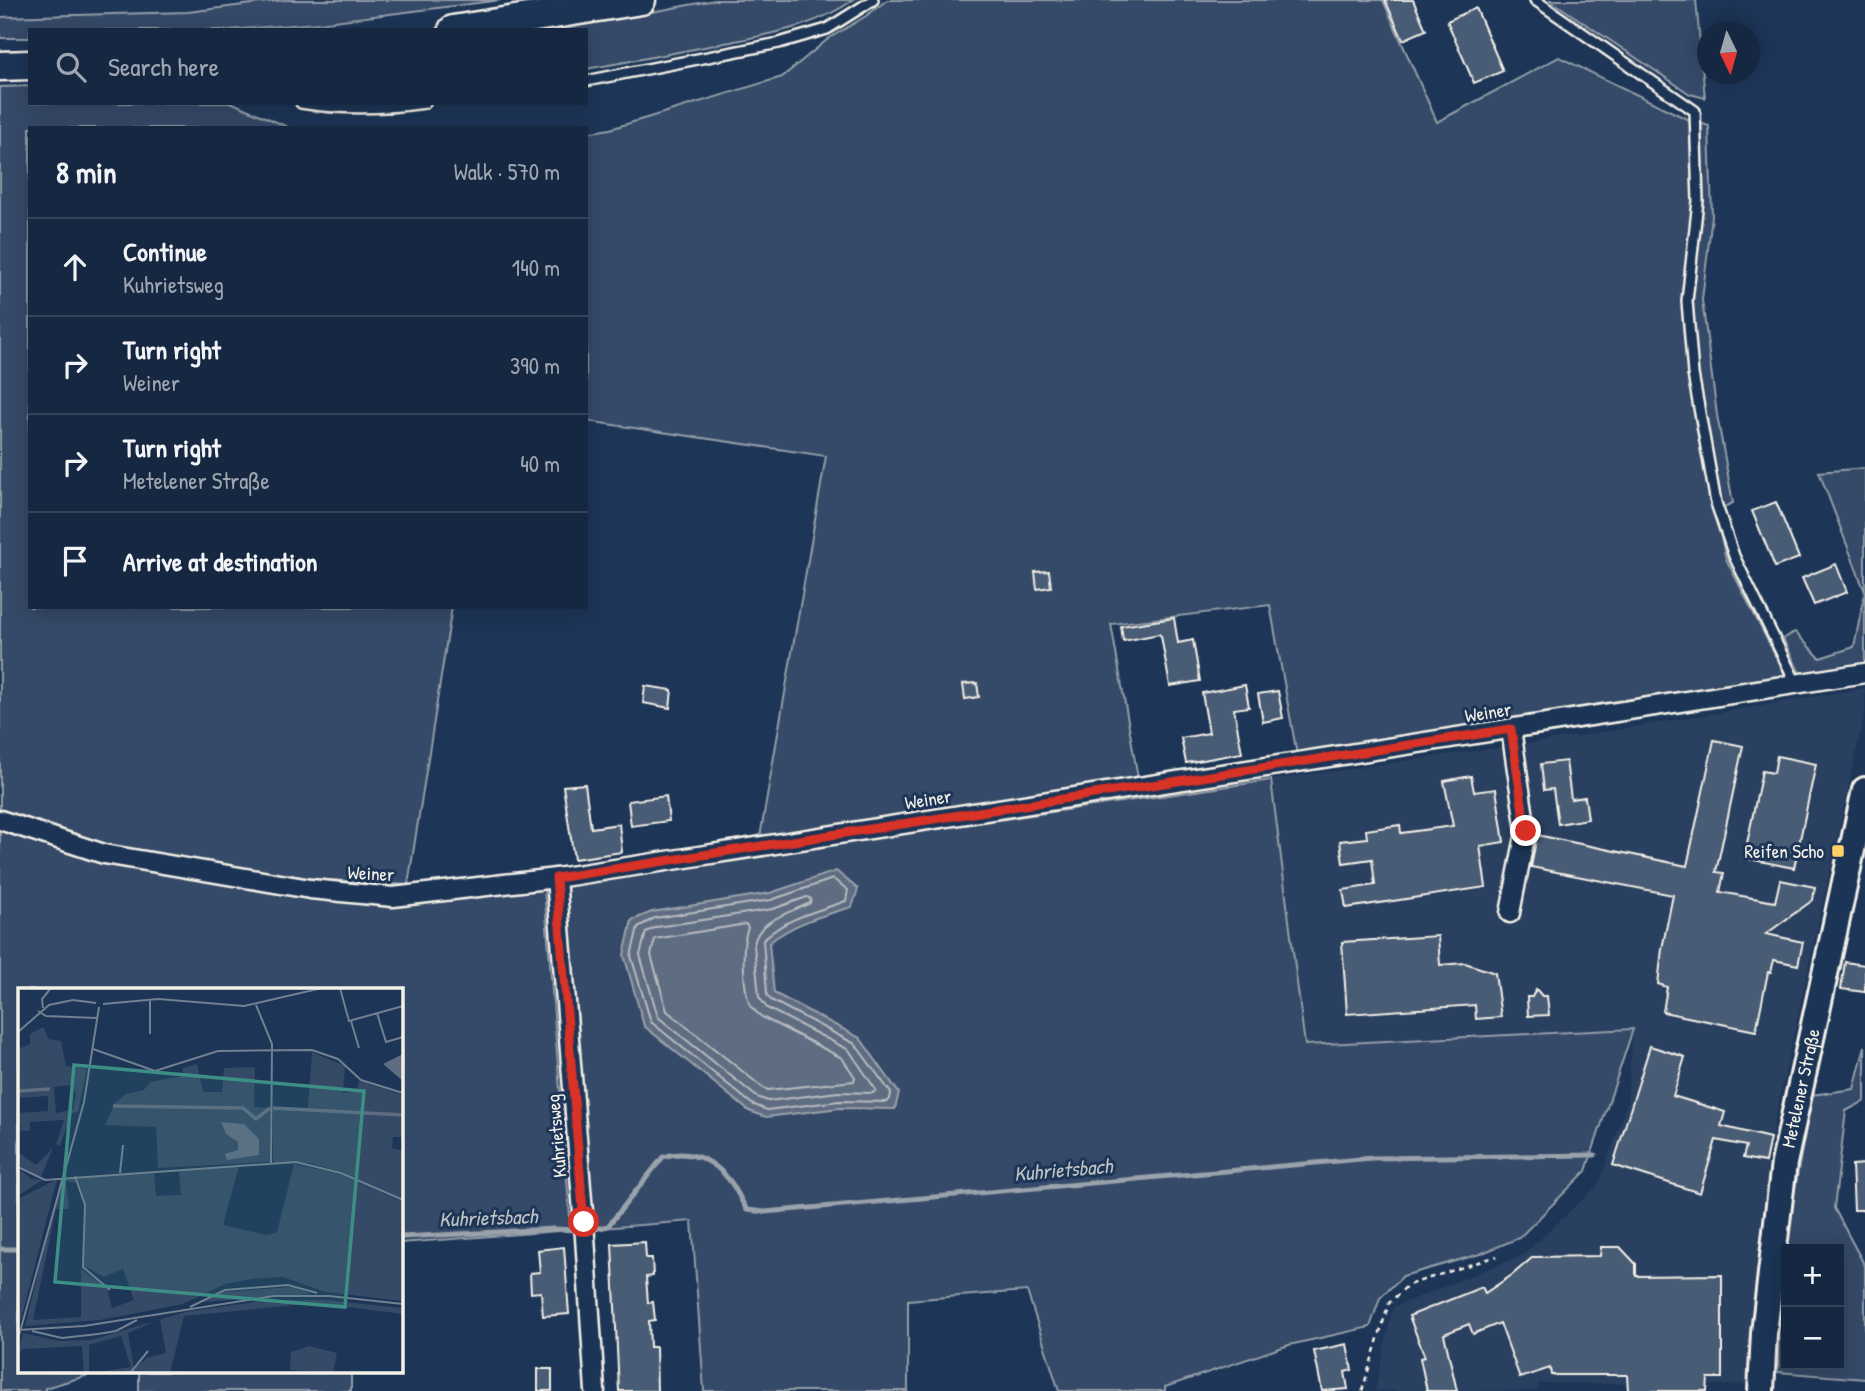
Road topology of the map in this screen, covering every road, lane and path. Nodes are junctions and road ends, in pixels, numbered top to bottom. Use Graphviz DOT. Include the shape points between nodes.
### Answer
graph roads {
  1 [pos="641,0"];
  2 [pos="873,0"];
  3 [pos="1535,0"];
  4 [pos="466,28"];
  5 [pos="28,65"];
  6 [pos="0,66"];
  7 [pos="588,80"];
  8 [pos="313,105"];
  9 [pos="409,105"];
  10 [pos="1865,673"];
  11 [pos="1796,684"];
  12 [pos="1511,729"];
  13 [pos="1865,790"];
  14 [pos="0,820"];
  15 [pos="556,878"];
  16 [pos="1510,913"];
  17 [pos="1497,1256"];
  18 [pos="595,1391"];
  19 [pos="1362,1391"];
  20 [pos="1760,1391"];
  1 -- 4 [label="highway"];
  2 -- 7 [label="lane" via="827,29 779,43"];
  3 -- 11 [label="lane" via="1695,111 1698,201 1687,301 1693,374 1716,503 1734,556"];
  5 -- 6 [label="highway"];
  8 -- 9 [label="lane" via="377,109"];
  10 -- 11 [label="street, Weiner"];
  11 -- 12 [label="street, Weiner"];
  12 -- 15 [label="street, Weiner"];
  12 -- 16 [label="street" via="1526,831"];
  13 -- 20 [label="main road, Metelener Straße" via="1784,1163"];
  14 -- 15 [label="street, Weiner" via="104,854 310,889 393,897"];
  15 -- 18 [label="street, Kuhrietsweg"];
  17 -- 19 [label="path" via="1408,1284 1389,1303"];
}
